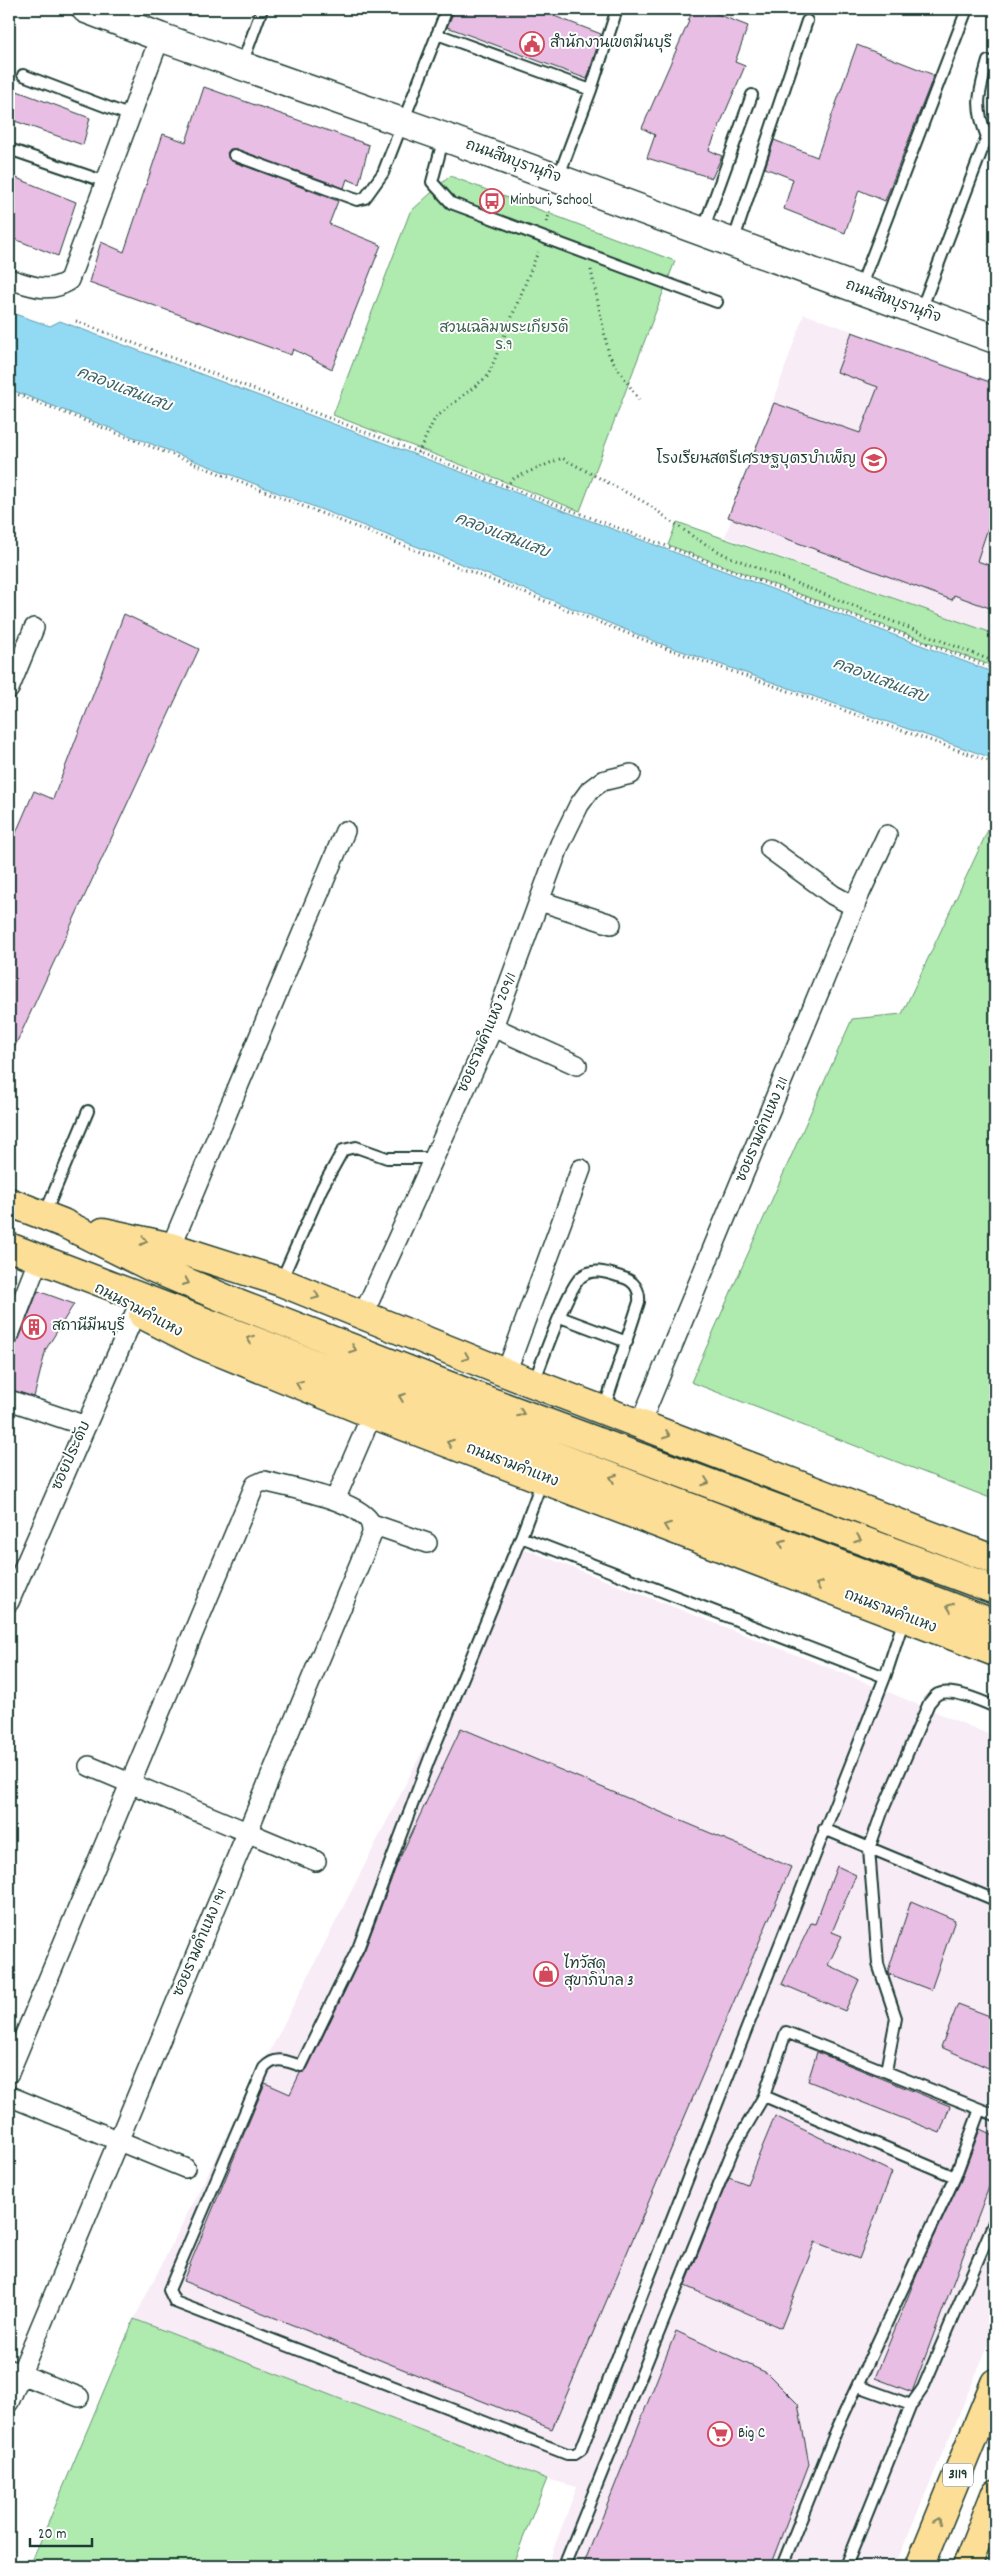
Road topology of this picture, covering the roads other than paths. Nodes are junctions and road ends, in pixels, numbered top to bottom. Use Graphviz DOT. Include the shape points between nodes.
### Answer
graph roads {
  1 [pos="262,9"];
  2 [pos="447,9"];
  3 [pos="617,9"];
  4 [pos="967,9"];
  5 [pos="94,12"];
  6 [pos="807,21"];
  7 [pos="437,34"];
  8 [pos="160,38"];
  9 [pos="988,61"];
  10 [pos="241,65"];
  11 [pos="23,74"];
  12 [pos="592,90"];
  13 [pos="752,95"];
  14 [pos="131,116"];
  15 [pos="403,123"];
  16 [pos="444,136"];
  17 [pos="991,137"];
  18 [pos="9,149"];
  19 [pos="234,155"];
  20 [pos="558,179"];
  21 [pos="106,182"];
  22 [pos="702,231"];
  23 [pos="732,243"];
  24 [pos="9,279"];
  25 [pos="860,289"];
  26 [pos="717,302"];
  27 [pos="920,312"];
  28 [pos="995,339"];
  29 [pos="34,628"];
  30 [pos="9,689"];
  31 [pos="631,774"];
  32 [pos="345,832"];
  33 [pos="886,835"];
  34 [pos="770,849"];
  35 [pos="540,901"];
  36 [pos="855,907"];
  37 [pos="611,924"];
  38 [pos="493,1027"];
  39 [pos="577,1065"];
  40 [pos="88,1111"];
  41 [pos="434,1158"];
  42 [pos="581,1169"];
  43 [pos="9,1202"];
  44 [pos="53,1220"];
  45 [pos="9,1247"];
  46 [pos="171,1247"];
  47 [pos="39,1258"];
  48 [pos="281,1282"];
  49 [pos="136,1311"];
  50 [pos="363,1315"];
  51 [pos="560,1317"];
  52 [pos="9,1335"];
  53 [pos="627,1342"];
  54 [pos="506,1373"];
  55 [pos="534,1383"];
  56 [pos="9,1400"];
  57 [pos="604,1410"];
  58 [pos="372,1414"];
  59 [pos="640,1424"];
  60 [pos="86,1426"];
  61 [pos="543,1478"];
  62 [pos="335,1500"];
  63 [pos="372,1524"];
  64 [pos="521,1537"];
  65 [pos="427,1543"];
  66 [pos="995,1560"];
  67 [pos="995,1590"];
  68 [pos="9,1602"];
  69 [pos="904,1618"];
  70 [pos="995,1624"];
  71 [pos="995,1652"];
  72 [pos="885,1677"];
  73 [pos="995,1707"];
  74 [pos="89,1766"];
  75 [pos="130,1784"];
  76 [pos="824,1829"];
  77 [pos="247,1832"];
  78 [pos="869,1849"];
  79 [pos="316,1861"];
  80 [pos="995,1900"];
  81 [pos="886,2071"];
  82 [pos="9,2073"];
  83 [pos="9,2096"];
  84 [pos="764,2096"];
  85 [pos="980,2109"];
  86 [pos="995,2115"];
  87 [pos="118,2142"];
  88 [pos="185,2168"];
  89 [pos="955,2177"];
  90 [pos="995,2220"];
  91 [pos="15,2372"];
  92 [pos="995,2383"];
  93 [pos="858,2386"];
  94 [pos="79,2397"];
  95 [pos="9,2402"];
  96 [pos="911,2405"];
  97 [pos="995,2495"];
  98 [pos="564,2566"];
  99 [pos="782,2566"];
  100 [pos="846,2566"];
  101 [pos="920,2566"];
  102 [pos="967,2566"];
  1 -- 10 [label="lane"];
  2 -- 7 [label="lane"];
  3 -- 12 [label="lane"];
  4 -- 25 [label="lane"];
  5 -- 8 [label="main road, ถนนสีหบุรานุกิจ"];
  6 -- 23 [label="lane"];
  7 -- 12 [label="lane"];
  7 -- 15 [label="lane"];
  8 -- 10 [label="main road, ถนนสีหบุรานุกิจ"];
  8 -- 14 [label="street"];
  9 -- 17 [label="lane" via="978,103 980,118"];
  10 -- 15 [label="main road, ถนนสีหบุรานุกิจ"];
  11 -- 14 [label="lane"];
  12 -- 20 [label="lane"];
  13 -- 22 [label="lane"];
  14 -- 21 [label="street"];
  15 -- 16 [label="main road, ถนนสีหบุรานุกิจ"];
  15 -- 19 [label="lane" via="381,178 364,198 357,200"];
  16 -- 20 [label="main road, ถนนสีหบุรานุกิจ"];
  16 -- 26 [label="lane" via="432,182 451,202"];
  17 -- 27 [label="lane"];
  18 -- 21 [label="lane"];
  20 -- 22 [label="main road, ถนนสีหบุรานุกิจ"];
  21 -- 24 [label="street" via="69,280 48,290"];
  22 -- 23 [label="main road, ถนนสีหบุรานุกิจ"];
  23 -- 25 [label="main road, ถนนสีหบุรานุกิจ"];
  25 -- 27 [label="main road, ถนนสีหบุรานุกิจ"];
  27 -- 28 [label="main road, ถนนสีหบุรานุกิจ"];
  29 -- 30 [label="street"];
  31 -- 35 [label="street, ซอยรามคำแหง 209/1" via="602,781 579,805 560,844"];
  32 -- 46 [label="street"];
  33 -- 36 [label="street, ซอยรามคำแหง 211"];
  34 -- 36 [label="street"];
  35 -- 37 [label="street"];
  35 -- 38 [label="street, ซอยรามคำแหง 209/1"];
  36 -- 59 [label="street, ซอยรามคำแหง 211"];
  38 -- 39 [label="street"];
  38 -- 41 [label="street, ซอยรามคำแหง 209/1"];
  40 -- 44 [label="lane"];
  41 -- 48 [label="lane" via="387,1158 356,1147 343,1150 322,1188"];
  41 -- 50 [label="street, ซอยรามคำแหง 209/1"];
  42 -- 54 [label="street"];
  43 -- 44 [label="main road"];
  44 -- 46 [label="main road, one-way"];
  44 -- 67 [label="main road, one-way" via="238,1304"];
  45 -- 47 [label="main road, ถนนรามคำแหง"];
  46 -- 48 [label="main road"];
  47 -- 49 [label="main road, ถนนรามคำแหง"];
  47 -- 52 [label="street"];
  70 -- 47 [label="main road, ถนนรามคำแหง, one-way"];
  48 -- 50 [label="main road, one-way"];
  58 -- 49 [label="main road, ถนนรามคำแหง, one-way" via="200,1344"];
  49 -- 60 [label="street, ซอยประดับ"];
  50 -- 54 [label="main road, one-way"];
  51 -- 53 [label="lane"];
  51 -- 53 [label="lane" via="581,1277 602,1271 628,1278 640,1295"];
  51 -- 55 [label="lane"];
  53 -- 57 [label="lane"];
  54 -- 55 [label="main road"];
  55 -- 57 [label="main road"];
  56 -- 60 [label="street"];
  57 -- 59 [label="main road"];
  61 -- 58 [label="main road, ถนนรามคำแหง, one-way"];
  58 -- 62 [label="street"];
  59 -- 66 [label="main road, one-way"];
  60 -- 68 [label="street, ซอยประดับ"];
  61 -- 64 [label="lane"];
  69 -- 61 [label="main road, ถนนรามคำแหง, one-way"];
  62 -- 63 [label="street" via="365,1516"];
  62 -- 75 [label="street" via="264,1481 255,1485"];
  63 -- 65 [label="street"];
  63 -- 77 [label="street, ซอยรามคำแหง 194" via="372,1534"];
  64 -- 72 [label="lane"];
  64 -- 76 [label="lane" via="429,1760 359,1946 301,2066 279,2059 271,2060 264,2068 169,2290 175,2302 567,2454 576,2454 581,2450"];
  69 -- 71 [label="main road, ถนนรามคำแหง"];
  69 -- 72 [label="lane"];
  72 -- 76 [label="lane"];
  73 -- 78 [label="lane" via="947,1692 936,1694 925,1712"];
  74 -- 75 [label="street"];
  75 -- 77 [label="street"];
  75 -- 82 [label="street"];
  76 -- 78 [label="lane"];
  77 -- 79 [label="street"];
  77 -- 87 [label="street, ซอยรามคำแหง 194"];
  78 -- 80 [label="lane"];
  78 -- 81 [label="lane" via="878,1964 896,2018"];
  81 -- 84 [label="lane" via="786,2032"];
  81 -- 85 [label="lane"];
  83 -- 87 [label="street"];
  84 -- 89 [label="lane"];
  84 -- 98 [label="lane" via="734,2147"];
  85 -- 86 [label="lane"];
  85 -- 89 [label="lane"];
  87 -- 88 [label="street"];
  87 -- 91 [label="street, ซอยรามคำแหง 194"];
  89 -- 93 [label="lane"];
  90 -- 96 [label="lane" via="923,2388"];
  91 -- 94 [label="street"];
  91 -- 95 [label="street, ซอยรามคำแหง 194"];
  101 -- 92 [label="main road, 3119, one-way"];
  93 -- 96 [label="lane"];
  93 -- 99 [label="lane" via="836,2431"];
  96 -- 100 [label="lane"];
  97 -- 102 [label="main road"];
}
